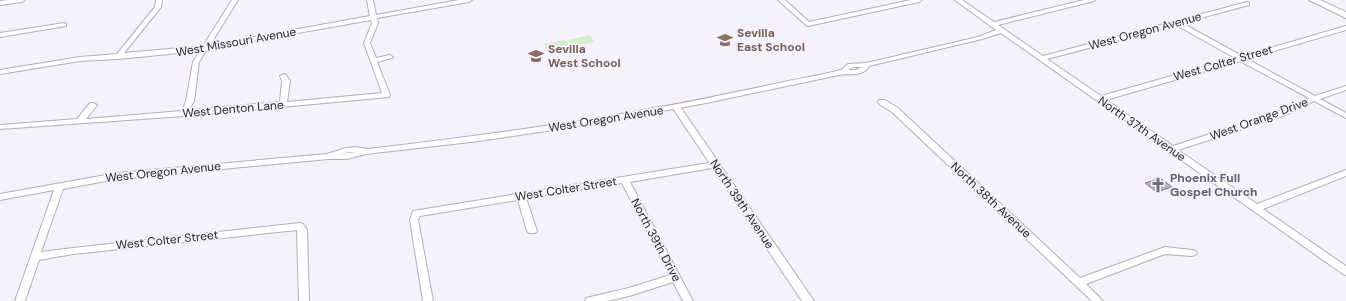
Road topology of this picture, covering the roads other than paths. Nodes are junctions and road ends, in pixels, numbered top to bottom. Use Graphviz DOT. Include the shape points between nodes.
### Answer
graph roads {
  1 [pos="22,0"];
  2 [pos="159,0"];
  3 [pos="235,0"];
  4 [pos="241,0"];
  5 [pos="370,0"];
  6 [pos="470,0"];
  7 [pos="781,0"];
  8 [pos="919,0"];
  9 [pos="958,0"];
  10 [pos="1092,0"];
  11 [pos="1240,0"];
  12 [pos="1313,0"];
  13 [pos="448,2"];
  14 [pos="0,3"];
  15 [pos="1346,15"];
  16 [pos="374,17"];
  17 [pos="1177,23"];
  18 [pos="993,24"];
  19 [pos="64,25"];
  20 [pos="1346,28"];
  21 [pos="1005,32"];
  22 [pos="0,35"];
  23 [pos="204,48"];
  24 [pos="118,57"];
  25 [pos="390,57"];
  26 [pos="1042,58"];
  27 [pos="1241,58"];
  28 [pos="374,61"];
  29 [pos="0,72"];
  30 [pos="284,76"];
  31 [pos="1346,88"];
  32 [pos="1100,99"];
  33 [pos="1314,99"];
  34 [pos="882,102"];
  35 [pos="93,105"];
  36 [pos="283,105"];
  37 [pos="676,107"];
  38 [pos="184,114"];
  39 [pos="1346,116"];
  40 [pos="80,121"];
  41 [pos="0,127"];
  42 [pos="1172,149"];
  43 [pos="715,165"];
  44 [pos="1346,173"];
  45 [pos="624,179"];
  46 [pos="58,187"];
  47 [pos="521,196"];
  48 [pos="0,197"];
  49 [pos="1256,208"];
  50 [pos="532,231"];
  51 [pos="1192,253"];
  52 [pos="34,257"];
  53 [pos="1346,271"];
  54 [pos="676,277"];
  55 [pos="1078,283"];
  56 [pos="20,301"];
  57 [pos="304,301"];
  58 [pos="428,301"];
  59 [pos="590,301"];
  60 [pos="688,301"];
  61 [pos="808,301"];
  62 [pos="1098,301"];
  1 -- 14 [label="street"];
  2 -- 24 [label="street" via="158,7"];
  3 -- 4 [label="street"];
  3 -- 23 [label="street"];
  5 -- 16 [label="street"];
  6 -- 13 [label="street, West Missouri Avenue"];
  7 -- 8 [label="street" via="808,24"];
  9 -- 18 [label="street, North 37th Avenue"];
  10 -- 18 [label="street"];
  11 -- 17 [label="street, West Oregon Avenue" via="1247,4"];
  12 -- 15 [label="main road"];
  13 -- 16 [label="street, West Missouri Avenue"];
  16 -- 23 [label="street, West Missouri Avenue"];
  16 -- 28 [label="street" via="374,25 367,41"];
  17 -- 26 [label="street, West Oregon Avenue"];
  17 -- 27 [label="street"];
  18 -- 21 [label="street, North 37th Avenue"];
  19 -- 22 [label="street"];
  20 -- 27 [label="street, West Colter Street"];
  21 -- 26 [label="street, North 37th Avenue"];
  21 -- 37 [label="street, West Oregon Avenue" via="866,65 858,72 843,72"];
  23 -- 24 [label="street, West Missouri Avenue"];
  23 -- 38 [label="street" via="195,65 190,101"];
  24 -- 29 [label="street, West Missouri Avenue" via="70,60"];
  25 -- 28 [label="street"];
  26 -- 32 [label="street, North 37th Avenue"];
  27 -- 32 [label="street, West Colter Street"];
  27 -- 33 [label="street"];
  28 -- 36 [label="street, West Denton Lane" via="386,96"];
  30 -- 36 [label="street" via="286,81"];
  31 -- 33 [label="street, West Orange Drive"];
  32 -- 42 [label="street, North 37th Avenue"];
  33 -- 39 [label="street"];
  33 -- 42 [label="street, West Orange Drive" via="1280,114"];
  34 -- 55 [label="street, North 38th Avenue" via="895,110"];
  35 -- 40 [label="street"];
  36 -- 38 [label="street, West Denton Lane"];
  37 -- 43 [label="street, North 39th Avenue"];
  37 -- 46 [label="street, West Oregon Avenue" via="526,132 366,152 351,157 328,156 117,176"];
  38 -- 40 [label="street, West Denton Lane"];
  40 -- 41 [label="street, West Denton Lane"];
  42 -- 49 [label="street, North 37th Avenue"];
  43 -- 45 [label="street, West Colter Street"];
  43 -- 61 [label="street, North 39th Avenue"];
  44 -- 49 [label="street"];
  45 -- 47 [label="street, West Colter Street"];
  45 -- 54 [label="street, North 39th Drive"];
  46 -- 48 [label="street, West Oregon Avenue"];
  46 -- 52 [label="street"];
  47 -- 50 [label="street"];
  47 -- 58 [label="street, West Colter Street" via="416,213 414,220"];
  49 -- 53 [label="street, North 37th Avenue"];
  51 -- 55 [label="street" via="1165,250"];
  52 -- 56 [label="street"];
  52 -- 57 [label="street, West Colter Street" via="300,226"];
  54 -- 59 [label="street"];
  54 -- 60 [label="street, North 39th Drive"];
  55 -- 62 [label="street, North 38th Avenue"];
}
